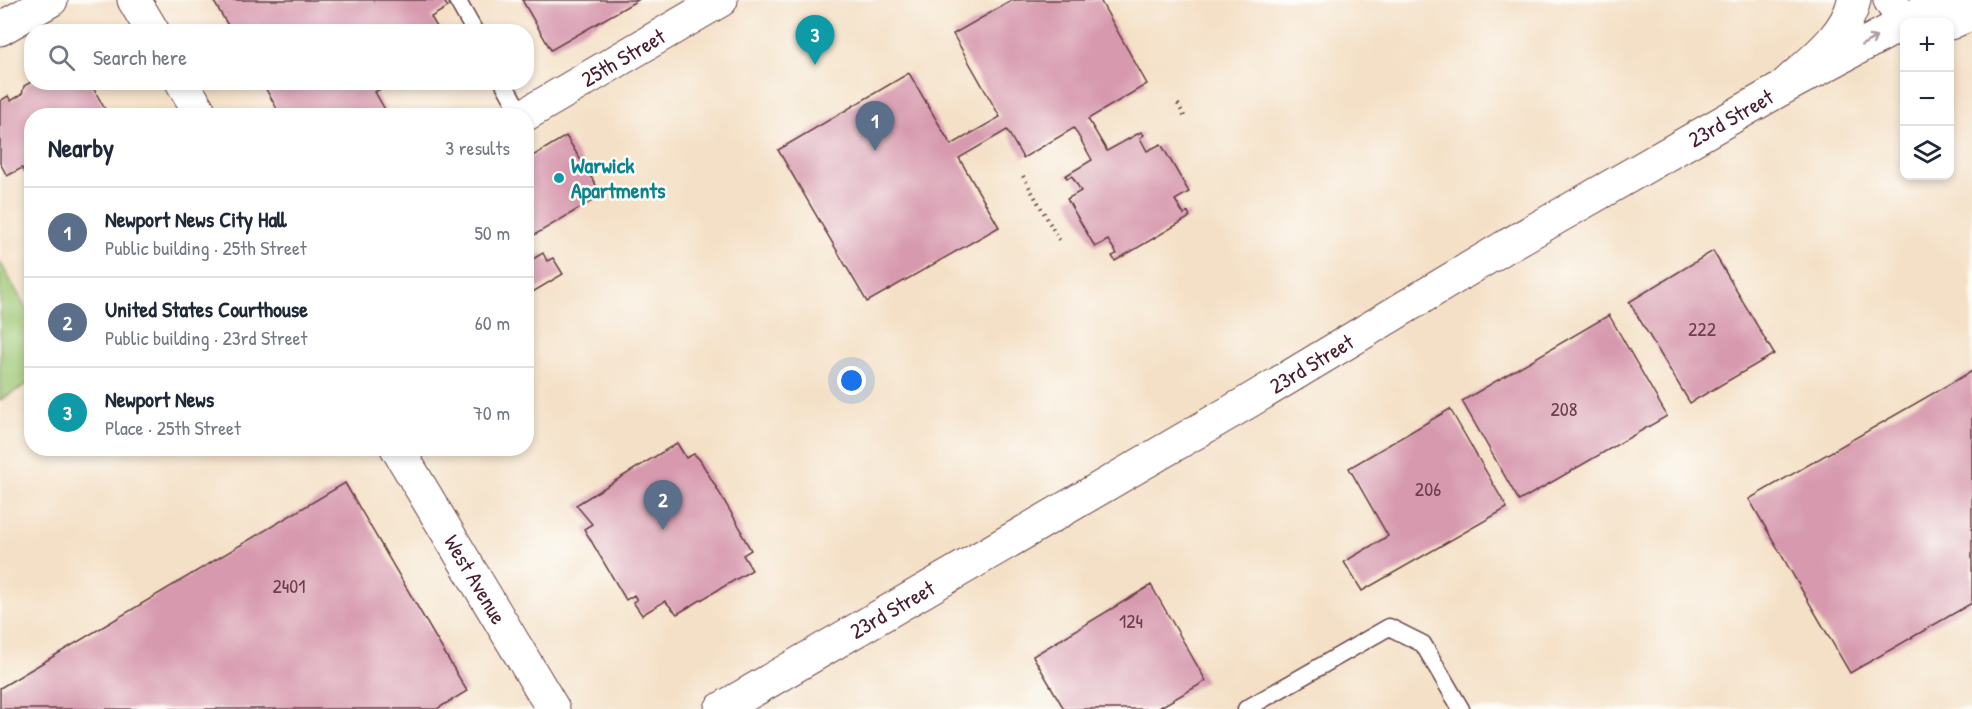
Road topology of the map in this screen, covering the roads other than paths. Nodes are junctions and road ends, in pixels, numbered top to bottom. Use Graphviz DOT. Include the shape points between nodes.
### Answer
graph roads {
  1 [pos="51,0"];
  2 [pos="134,0"];
  3 [pos="457,0"];
  4 [pos="721,0"];
  5 [pos="1854,0"];
  6 [pos="1942,0"];
  7 [pos="1972,13"];
  8 [pos="1899,15"];
  9 [pos="1954,21"];
  10 [pos="148,24"];
  11 [pos="470,24"];
  12 [pos="0,29"];
  13 [pos="1781,89"];
  14 [pos="187,90"];
  15 [pos="507,90"];
  16 [pos="197,108"];
  17 [pos="518,108"];
  18 [pos="534,109"];
  19 [pos="403,456"];
  20 [pos="722,708"];
  21 [pos="553,709"];
  22 [pos="1246,709"];
  23 [pos="1461,709"];
  1 -- 12 [label="street"];
  2 -- 10 [label="street"];
  3 -- 11 [label="lane"];
  4 -- 18 [label="street, 25th Street"];
  5 -- 13 [label="street" via="1851,15 1841,31"];
  6 -- 8 [label="street"];
  7 -- 9 [label="street"];
  13 -- 8 [label="street, 23rd Street, one-way"];
  13 -- 20 [label="street, 23rd Street"];
  14 -- 16 [label="street"];
  15 -- 17 [label="lane"];
  19 -- 21 [label="street, West Avenue"];
  22 -- 23 [label="lane" via="1389,627 1423,644"];
}
